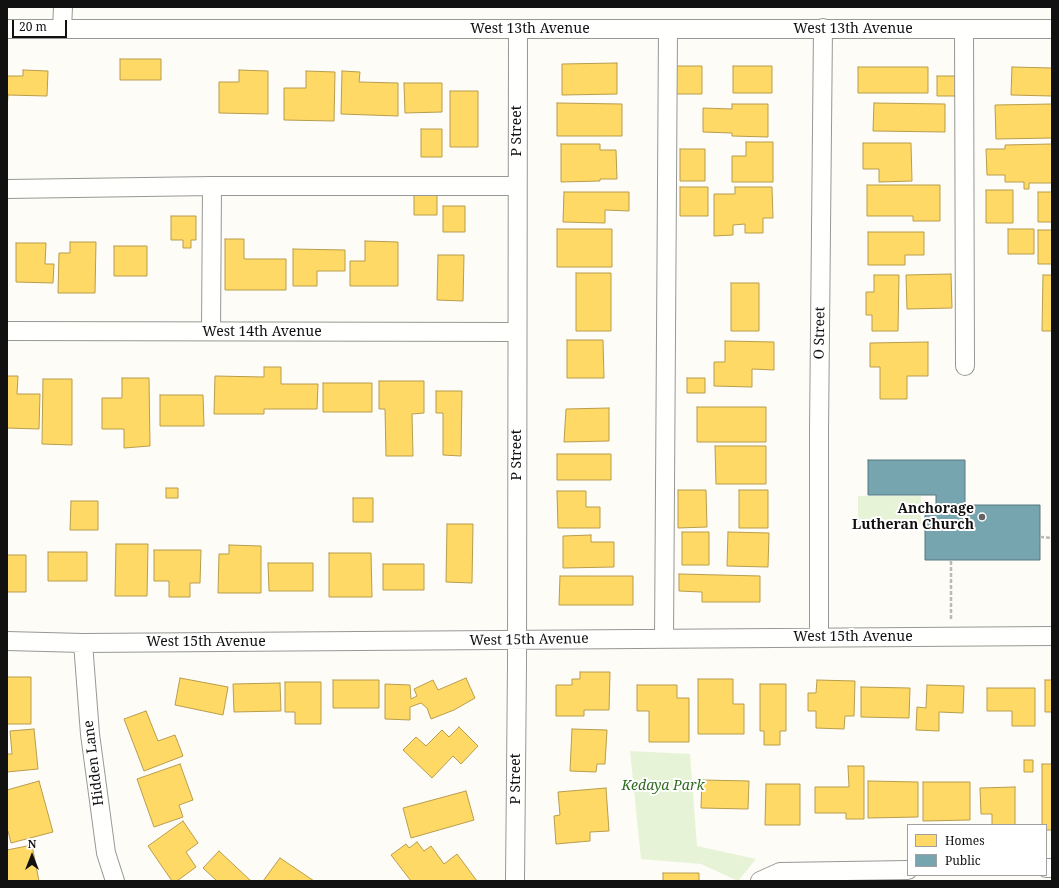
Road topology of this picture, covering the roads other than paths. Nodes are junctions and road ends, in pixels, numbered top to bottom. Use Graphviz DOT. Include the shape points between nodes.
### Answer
graph roads {
  1 [pos="62,7"];
  2 [pos="823,28"];
  3 [pos="7,29"];
  4 [pos="62,29"];
  5 [pos="518,29"];
  6 [pos="964,29"];
  7 [pos="1052,29"];
  8 [pos="668,30"];
  9 [pos="212,186"];
  10 [pos="517,186"];
  11 [pos="7,188"];
  12 [pos="7,331"];
  13 [pos="211,331"];
  14 [pos="517,332"];
  15 [pos="965,366"];
  16 [pos="1052,636"];
  17 [pos="819,637"];
  18 [pos="664,639"];
  19 [pos="517,640"];
  20 [pos="7,641"];
  21 [pos="83,643"];
  22 [pos="907,870"];
  23 [pos="115,881"];
  24 [pos="515,881"];
  25 [pos="760,881"];
  1 -- 4 [label="street"];
  2 -- 6 [label="street, West 13th Avenue"];
  2 -- 8 [label="street, West 13th Avenue"];
  2 -- 17 [label="street, O Street"];
  3 -- 4 [label="street, West 13th Avenue"];
  4 -- 5 [label="street, West 13th Avenue"];
  5 -- 8 [label="street, West 13th Avenue"];
  5 -- 10 [label="street, P Street"];
  6 -- 7 [label="street, West 13th Avenue"];
  6 -- 15 [label="street"];
  8 -- 18 [label="street"];
  9 -- 10 [label="street"];
  9 -- 11 [label="street"];
  9 -- 13 [label="street"];
  10 -- 14 [label="street, P Street"];
  12 -- 13 [label="street, West 14th Avenue"];
  13 -- 14 [label="street, West 14th Avenue"];
  14 -- 19 [label="street, P Street"];
  16 -- 17 [label="street, West 15th Avenue"];
  17 -- 18 [label="street, West 15th Avenue"];
  18 -- 19 [label="street, West 15th Avenue"];
  19 -- 21 [label="street, West 15th Avenue"];
  19 -- 24 [label="street, P Street"];
  20 -- 21 [label="street, West 15th Avenue"];
  21 -- 23 [label="street, Hidden Lane" via="90,734 101,816 106,853"];
  22 -- 25 [label="street" via="780,872"];
}
